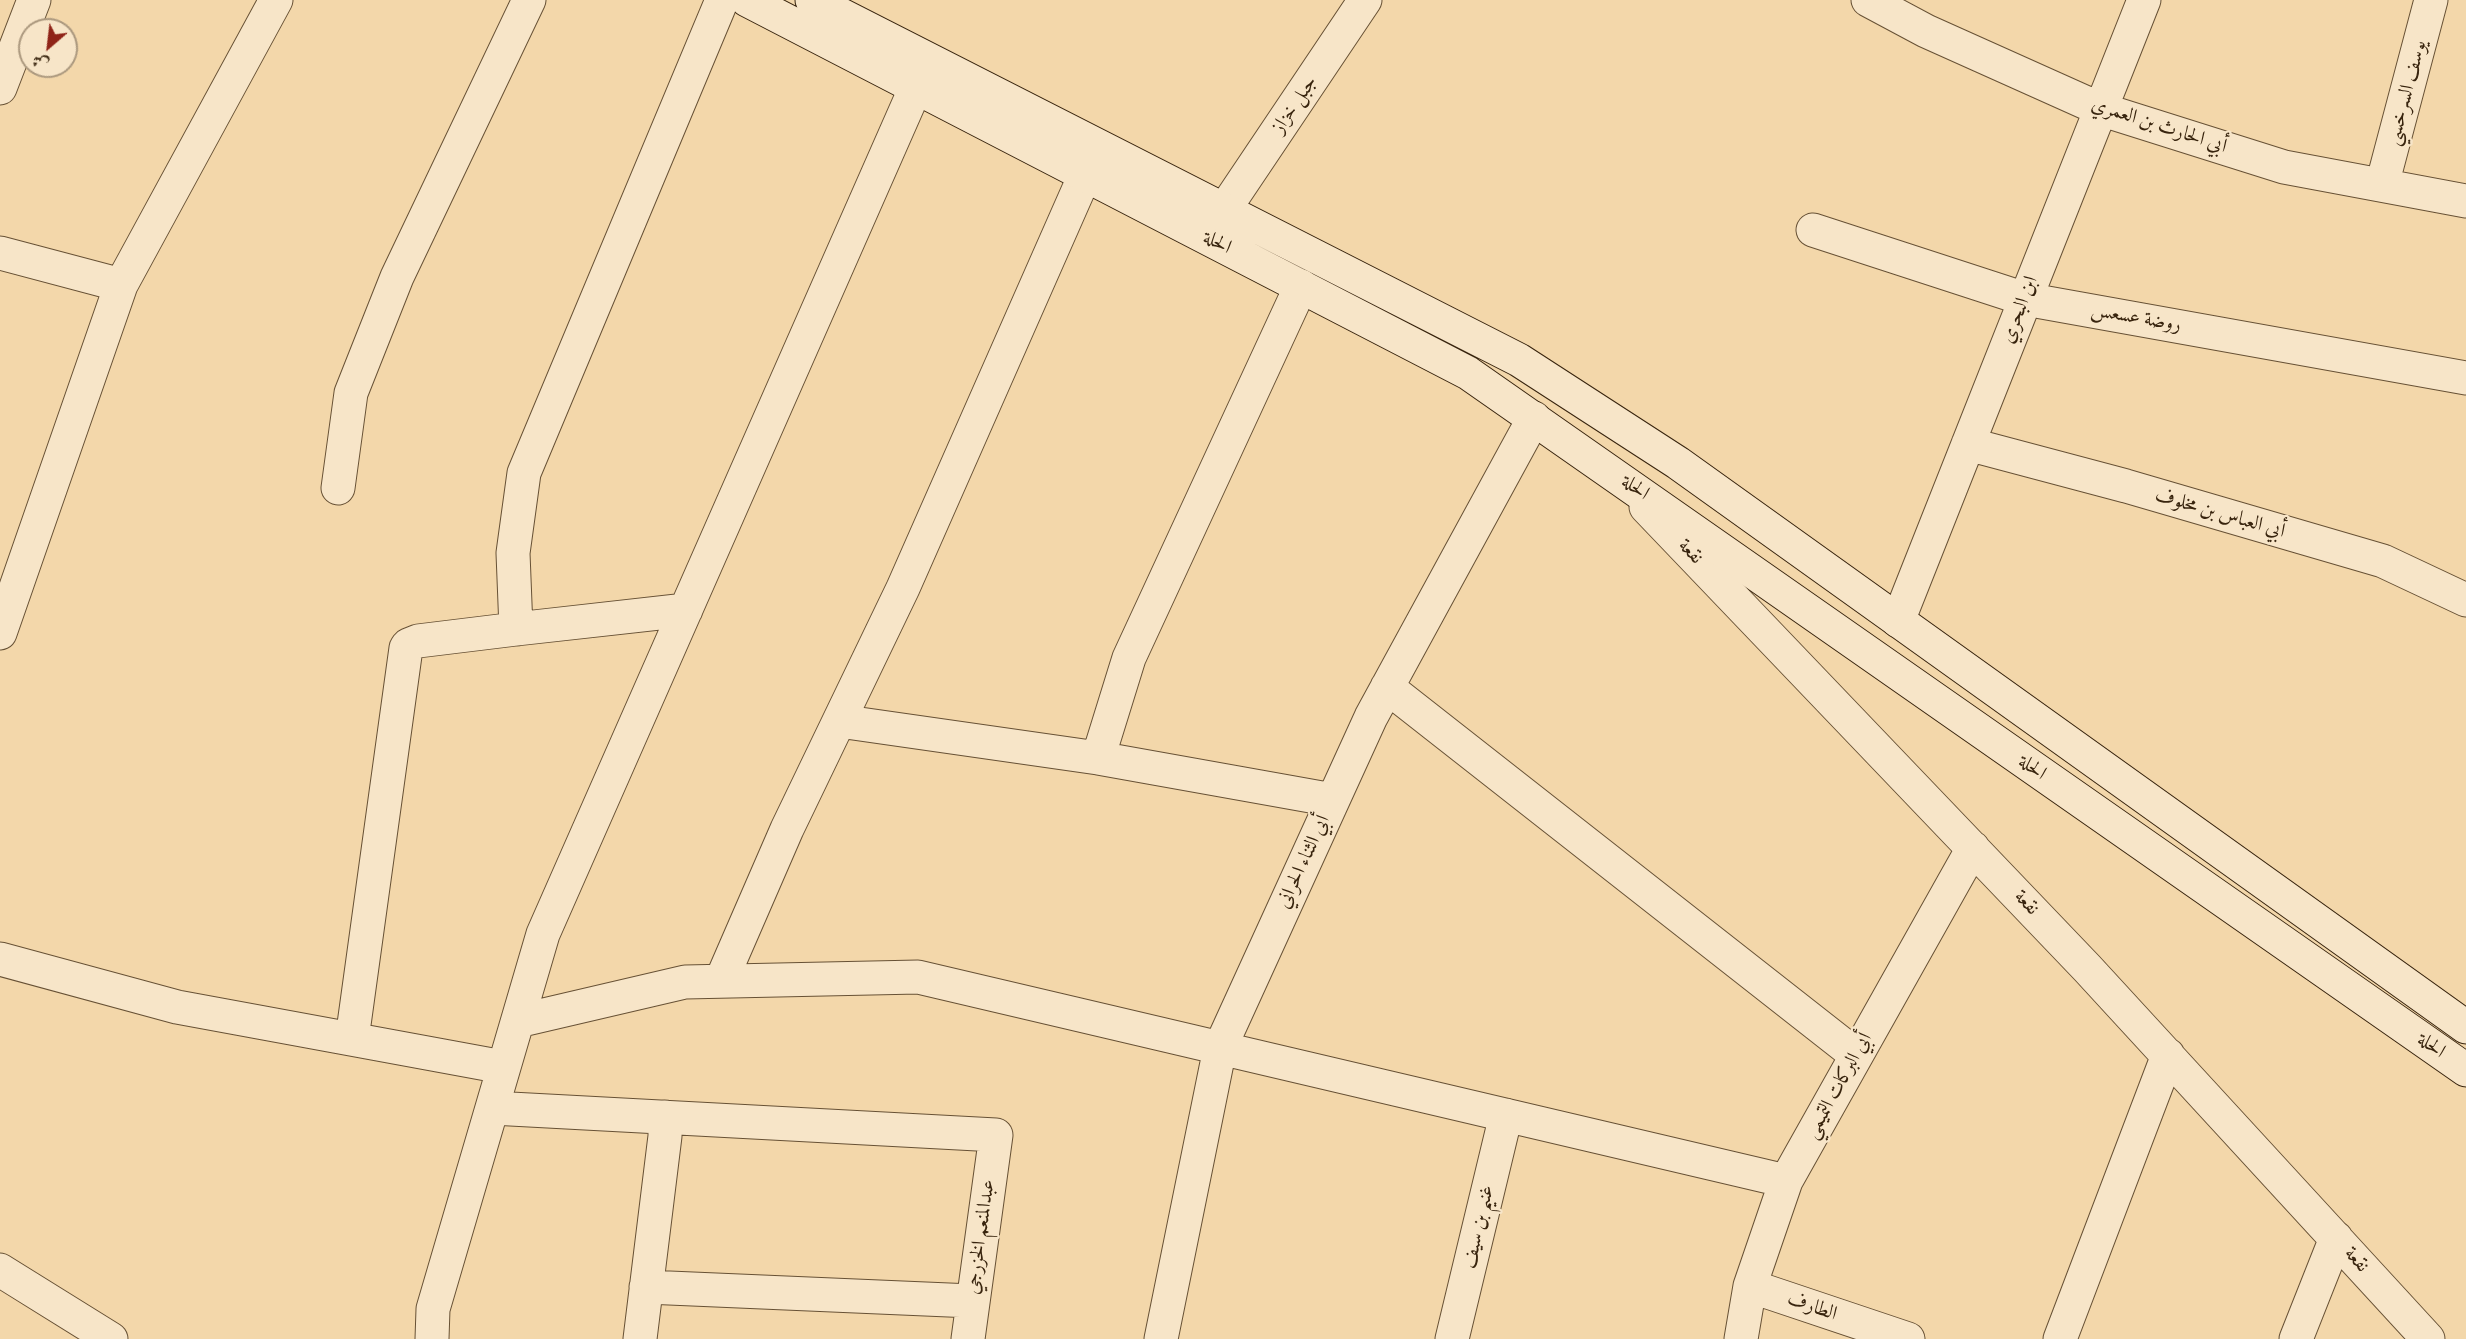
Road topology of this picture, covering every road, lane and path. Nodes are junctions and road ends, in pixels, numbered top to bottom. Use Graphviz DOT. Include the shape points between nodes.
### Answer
graph roads {
  1 [pos="34,0"];
  2 [pos="276,0"];
  3 [pos="529,0"];
  4 [pos="722,0"];
  5 [pos="747,0"];
  6 [pos="812,0"];
  7 [pos="1365,0"];
  8 [pos="1868,0"];
  9 [pos="2144,0"];
  10 [pos="2431,0"];
  11 [pos="916,87"];
  12 [pos="0,88"];
  13 [pos="2100,109"];
  14 [pos="1085,175"];
  15 [pos="2382,185"];
  16 [pos="2466,201"];
  17 [pos="1224,210"];
  18 [pos="1813,230"];
  19 [pos="0,253"];
  20 [pos="121,285"];
  21 [pos="1301,286"];
  22 [pos="2025,299"];
  23 [pos="2466,378"];
  24 [pos="1534,418"];
  25 [pos="1968,444"];
  26 [pos="1616,475"];
  27 [pos="338,488"];
  28 [pos="2466,600"];
  29 [pos="686,610"];
  30 [pos="1898,621"];
  31 [pos="516,629"];
  32 [pos="0,633"];
  33 [pos="1387,687"];
  34 [pos="839,721"];
  35 [pos="1098,758"];
  36 [pos="1333,800"];
  37 [pos="1973,848"];
  38 [pos="0,959"];
  39 [pos="721,981"];
  40 [pos="518,1021"];
  41 [pos="2466,1027"];
  42 [pos="352,1039"];
  43 [pos="1220,1048"];
  44 [pos="1857,1055"];
  45 [pos="2168,1055"];
  46 [pos="503,1067"];
  47 [pos="2466,1070"];
  48 [pos="492,1108"];
  49 [pos="1506,1115"];
  50 [pos="665,1117"];
  51 [pos="1786,1181"];
  52 [pos="2336,1238"];
  53 [pos="0,1270"];
  54 [pos="1750,1286"];
  55 [pos="646,1287"];
  56 [pos="972,1301"];
  57 [pos="111,1339"];
  58 [pos="432,1339"];
  59 [pos="640,1339"];
  60 [pos="968,1339"];
  61 [pos="1161,1339"];
  62 [pos="1452,1339"];
  63 [pos="1742,1339"];
  64 [pos="1908,1339"];
  65 [pos="2060,1339"];
  66 [pos="2296,1339"];
  67 [pos="2428,1339"];
  1 -- 12 [label="street"];
  2 -- 20 [label="street"];
  3 -- 27 [label="street" via="397,277 351,393"];
  4 -- 31 [label="street" via="524,472 513,553"];
  5 -- 11 [label="street, الحلة"];
  6 -- 17 [label="street, الحلة"];
  7 -- 17 [label="street, جبل خزاز"];
  8 -- 13 [label="street, أبي الحارث بن العمري" via="1926,31"];
  9 -- 13 [label="street, ابن البحري"];
  10 -- 15 [label="street, يوسف السرخسي"];
  11 -- 14 [label="street, الحلة"];
  11 -- 29 [label="street"];
  13 -- 15 [label="street, أبي الحارث بن العمري" via="2284,167"];
  13 -- 22 [label="street, ابن البحري"];
  14 -- 21 [label="street, الحلة"];
  14 -- 34 [label="street" via="903,588"];
  15 -- 16 [label="street, أبي الحارث بن العمري"];
  17 -- 30 [label="street, الحلة" via="1519,360 1678,463"];
  18 -- 22 [label="street, روضة عسعس"];
  19 -- 20 [label="street"];
  20 -- 32 [label="street"];
  21 -- 24 [label="street, الحلة" via="1468,373"];
  21 -- 35 [label="street" via="1130,658"];
  22 -- 23 [label="street, روضة عسعس"];
  22 -- 25 [label="street, ابن البحري"];
  24 -- 26 [label="street, الحلة"];
  24 -- 33 [label="street, أبي الثناء الحراني"];
  25 -- 28 [label="street, أبي العباس بن مخلوف" via="2383,561"];
  25 -- 30 [label="street, ابن البحري"];
  26 -- 37 [label="street, نقعة"];
  26 -- 47 [label="street, الحلة"];
  29 -- 31 [label="street"];
  29 -- 40 [label="street" via="543,934"];
  30 -- 41 [label="street, الحلة"];
  31 -- 42 [label="street" via="418,641 406,648"];
  33 -- 36 [label="street, أبي الثناء الحراني"];
  33 -- 44 [label="street"];
  34 -- 35 [label="street"];
  34 -- 39 [label="street"];
  35 -- 36 [label="street"];
  36 -- 43 [label="street, أبي الثناء الحراني"];
  37 -- 44 [label="street, أبي البركات التميمي"];
  37 -- 45 [label="street, نقعة"];
  38 -- 42 [label="street" via="177,1007"];
  39 -- 40 [label="street" via="685,982"];
  39 -- 43 [label="street" via="918,977"];
  40 -- 46 [label="street"];
  42 -- 46 [label="street"];
  43 -- 49 [label="street"];
  43 -- 61 [label="street, أبي الثناء الحراني"];
  44 -- 51 [label="street, أبي البركات التميمي"];
  45 -- 52 [label="street, نقعة"];
  45 -- 65 [label="street"];
  46 -- 48 [label="street"];
  48 -- 50 [label="street"];
  48 -- 58 [label="street" via="434,1309"];
  49 -- 51 [label="street"];
  49 -- 62 [label="street, غنيم بن سيف"];
  50 -- 55 [label="street"];
  50 -- 56 [label="street, عبدالمنعم الخزرجي" via="996,1135"];
  51 -- 54 [label="street, أبي البركات التميمي"];
  52 -- 66 [label="street"];
  52 -- 67 [label="street, نقعة"];
  53 -- 57 [label="street"];
  54 -- 63 [label="street, أبي البركات التميمي"];
  54 -- 64 [label="street, الطارف"];
  55 -- 56 [label="street"];
  55 -- 59 [label="street"];
  56 -- 60 [label="street, عبدالمنعم الخزرجي"];
}
